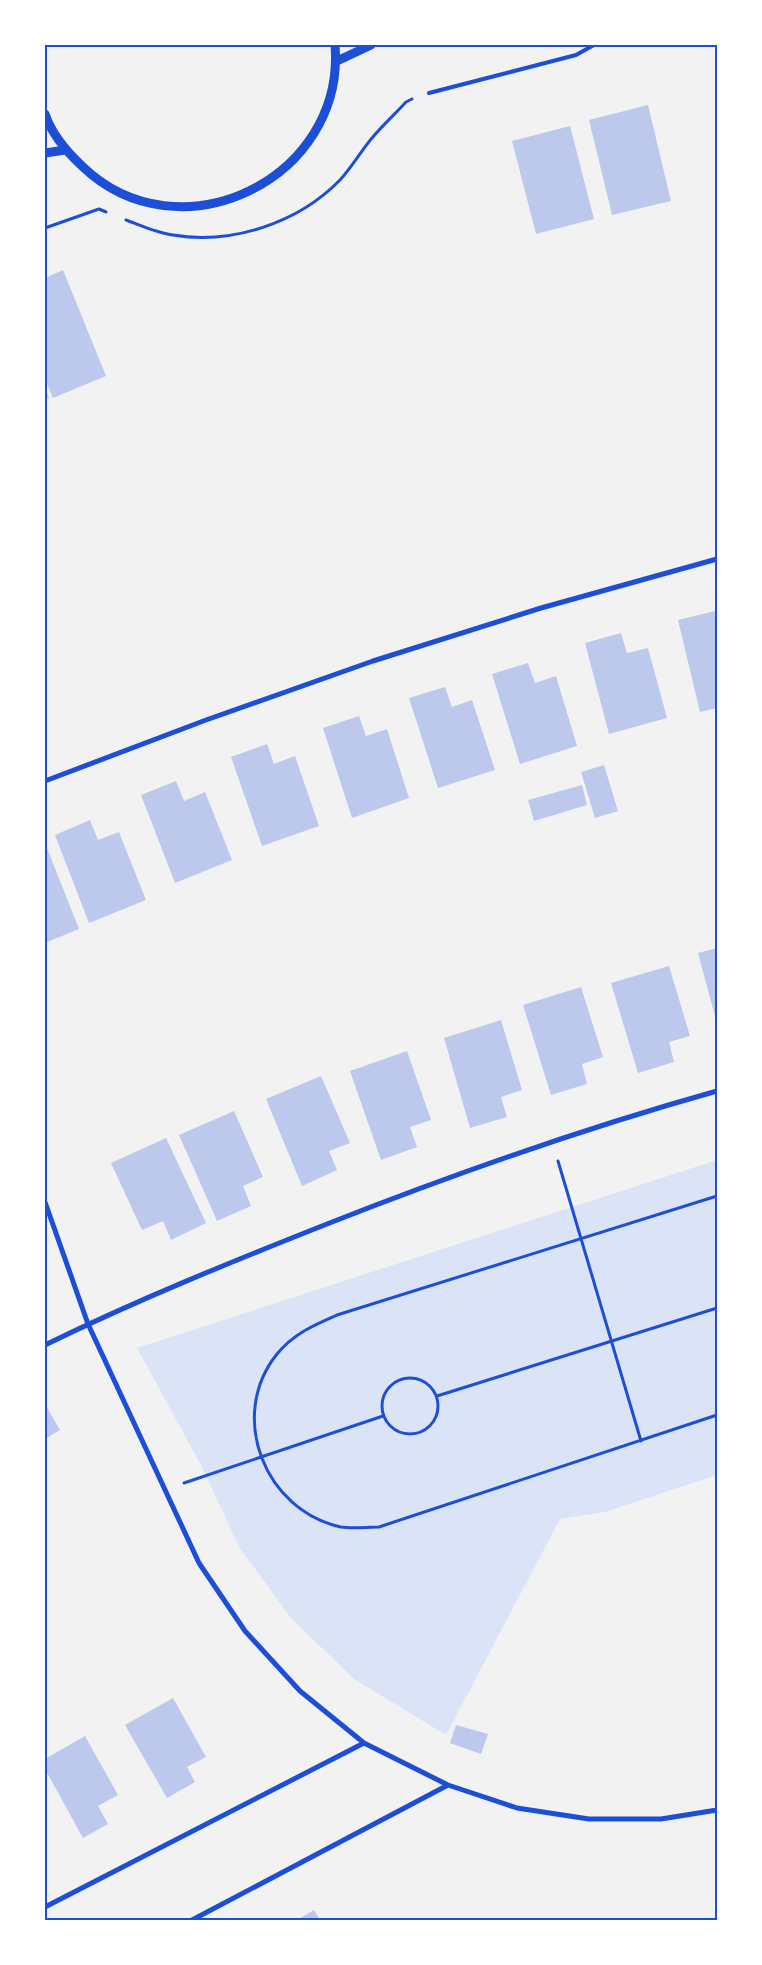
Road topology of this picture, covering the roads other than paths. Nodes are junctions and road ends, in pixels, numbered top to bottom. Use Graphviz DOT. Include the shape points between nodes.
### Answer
graph roads {
  1 [pos="335,45"];
  2 [pos="371,45"];
  3 [pos="594,45"];
  4 [pos="336,61"];
  5 [pos="429,92"];
  6 [pos="45,114"];
  7 [pos="66,150"];
  8 [pos="45,153"];
  9 [pos="717,559"];
  10 [pos="45,781"];
  11 [pos="717,1091"];
  12 [pos="45,1202"];
  13 [pos="88,1324"];
  14 [pos="45,1345"];
  15 [pos="364,1743"];
  16 [pos="448,1786"];
  17 [pos="717,1810"];
  18 [pos="45,1907"];
  19 [pos="192,1920"];
  1 -- 4 [label="street"];
  2 -- 4 [label="street"];
  3 -- 5 [label="lane" via="576,55"];
  4 -- 7 [label="street" via="331,98 316,131 294,161 265,184 232,200 196,206 159,205 123,195 92,176"];
  6 -- 7 [label="street"];
  7 -- 8 [label="street"];
  9 -- 10 [label="street" via="541,608 373,661"];
  11 -- 13 [label="street" via="552,1142 396,1197 240,1258"];
  12 -- 13 [label="street"];
  13 -- 14 [label="street"];
  13 -- 15 [label="street" via="199,1563 245,1631 300,1692"];
  15 -- 16 [label="street"];
  15 -- 18 [label="street"];
  16 -- 17 [label="street" via="517,1808 589,1819 662,1819"];
  16 -- 19 [label="street"];
}
